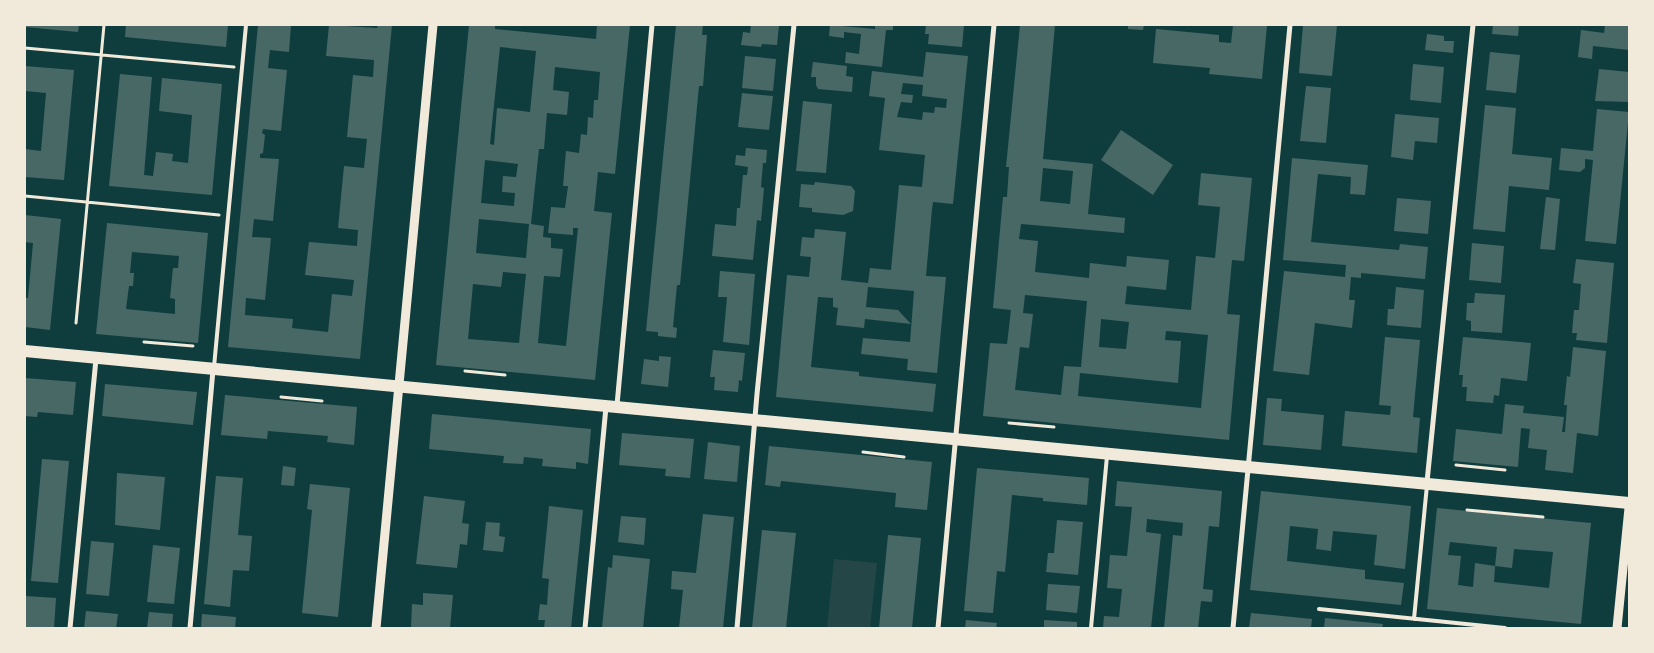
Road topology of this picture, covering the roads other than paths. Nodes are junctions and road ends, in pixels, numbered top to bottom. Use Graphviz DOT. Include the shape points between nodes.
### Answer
graph roads {
  1 [pos="246,25"];
  2 [pos="433,25"];
  3 [pos="652,25"];
  4 [pos="794,25"];
  5 [pos="994,25"];
  6 [pos="1290,25"];
  7 [pos="1472,25"];
  8 [pos="25,352"];
  9 [pos="96,358"];
  10 [pos="214,369"];
  11 [pos="400,387"];
  12 [pos="611,407"];
  13 [pos="756,420"];
  14 [pos="956,439"];
  15 [pos="1107,454"];
  16 [pos="1248,467"];
  17 [pos="1427,483"];
  18 [pos="1629,503"];
  19 [pos="1629,508"];
  20 [pos="1320,609"];
  21 [pos="1414,619"];
  22 [pos="70,628"];
  23 [pos="190,628"];
  24 [pos="376,628"];
  25 [pos="585,628"];
  26 [pos="737,628"];
  27 [pos="938,628"];
  28 [pos="1091,628"];
  29 [pos="1233,628"];
  30 [pos="1505,628"];
  31 [pos="1618,628"];
  1 -- 10 [label="lane"];
  2 -- 11 [label="street"];
  3 -- 12 [label="street"];
  4 -- 13 [label="street"];
  5 -- 14 [label="street"];
  6 -- 16 [label="street"];
  7 -- 17 [label="street"];
  8 -- 9 [label="main road"];
  9 -- 10 [label="main road"];
  9 -- 22 [label="street"];
  10 -- 11 [label="main road"];
  10 -- 23 [label="street"];
  11 -- 12 [label="main road"];
  11 -- 24 [label="street"];
  12 -- 13 [label="main road"];
  12 -- 25 [label="street"];
  13 -- 14 [label="main road"];
  13 -- 26 [label="street"];
  14 -- 15 [label="main road"];
  14 -- 27 [label="street"];
  15 -- 16 [label="main road"];
  15 -- 28 [label="lane"];
  16 -- 17 [label="main road"];
  16 -- 29 [label="street"];
  17 -- 18 [label="main road"];
  17 -- 21 [label="lane"];
  19 -- 31 [label="street"];
  20 -- 21 [label="lane"];
  21 -- 30 [label="lane"];
}
